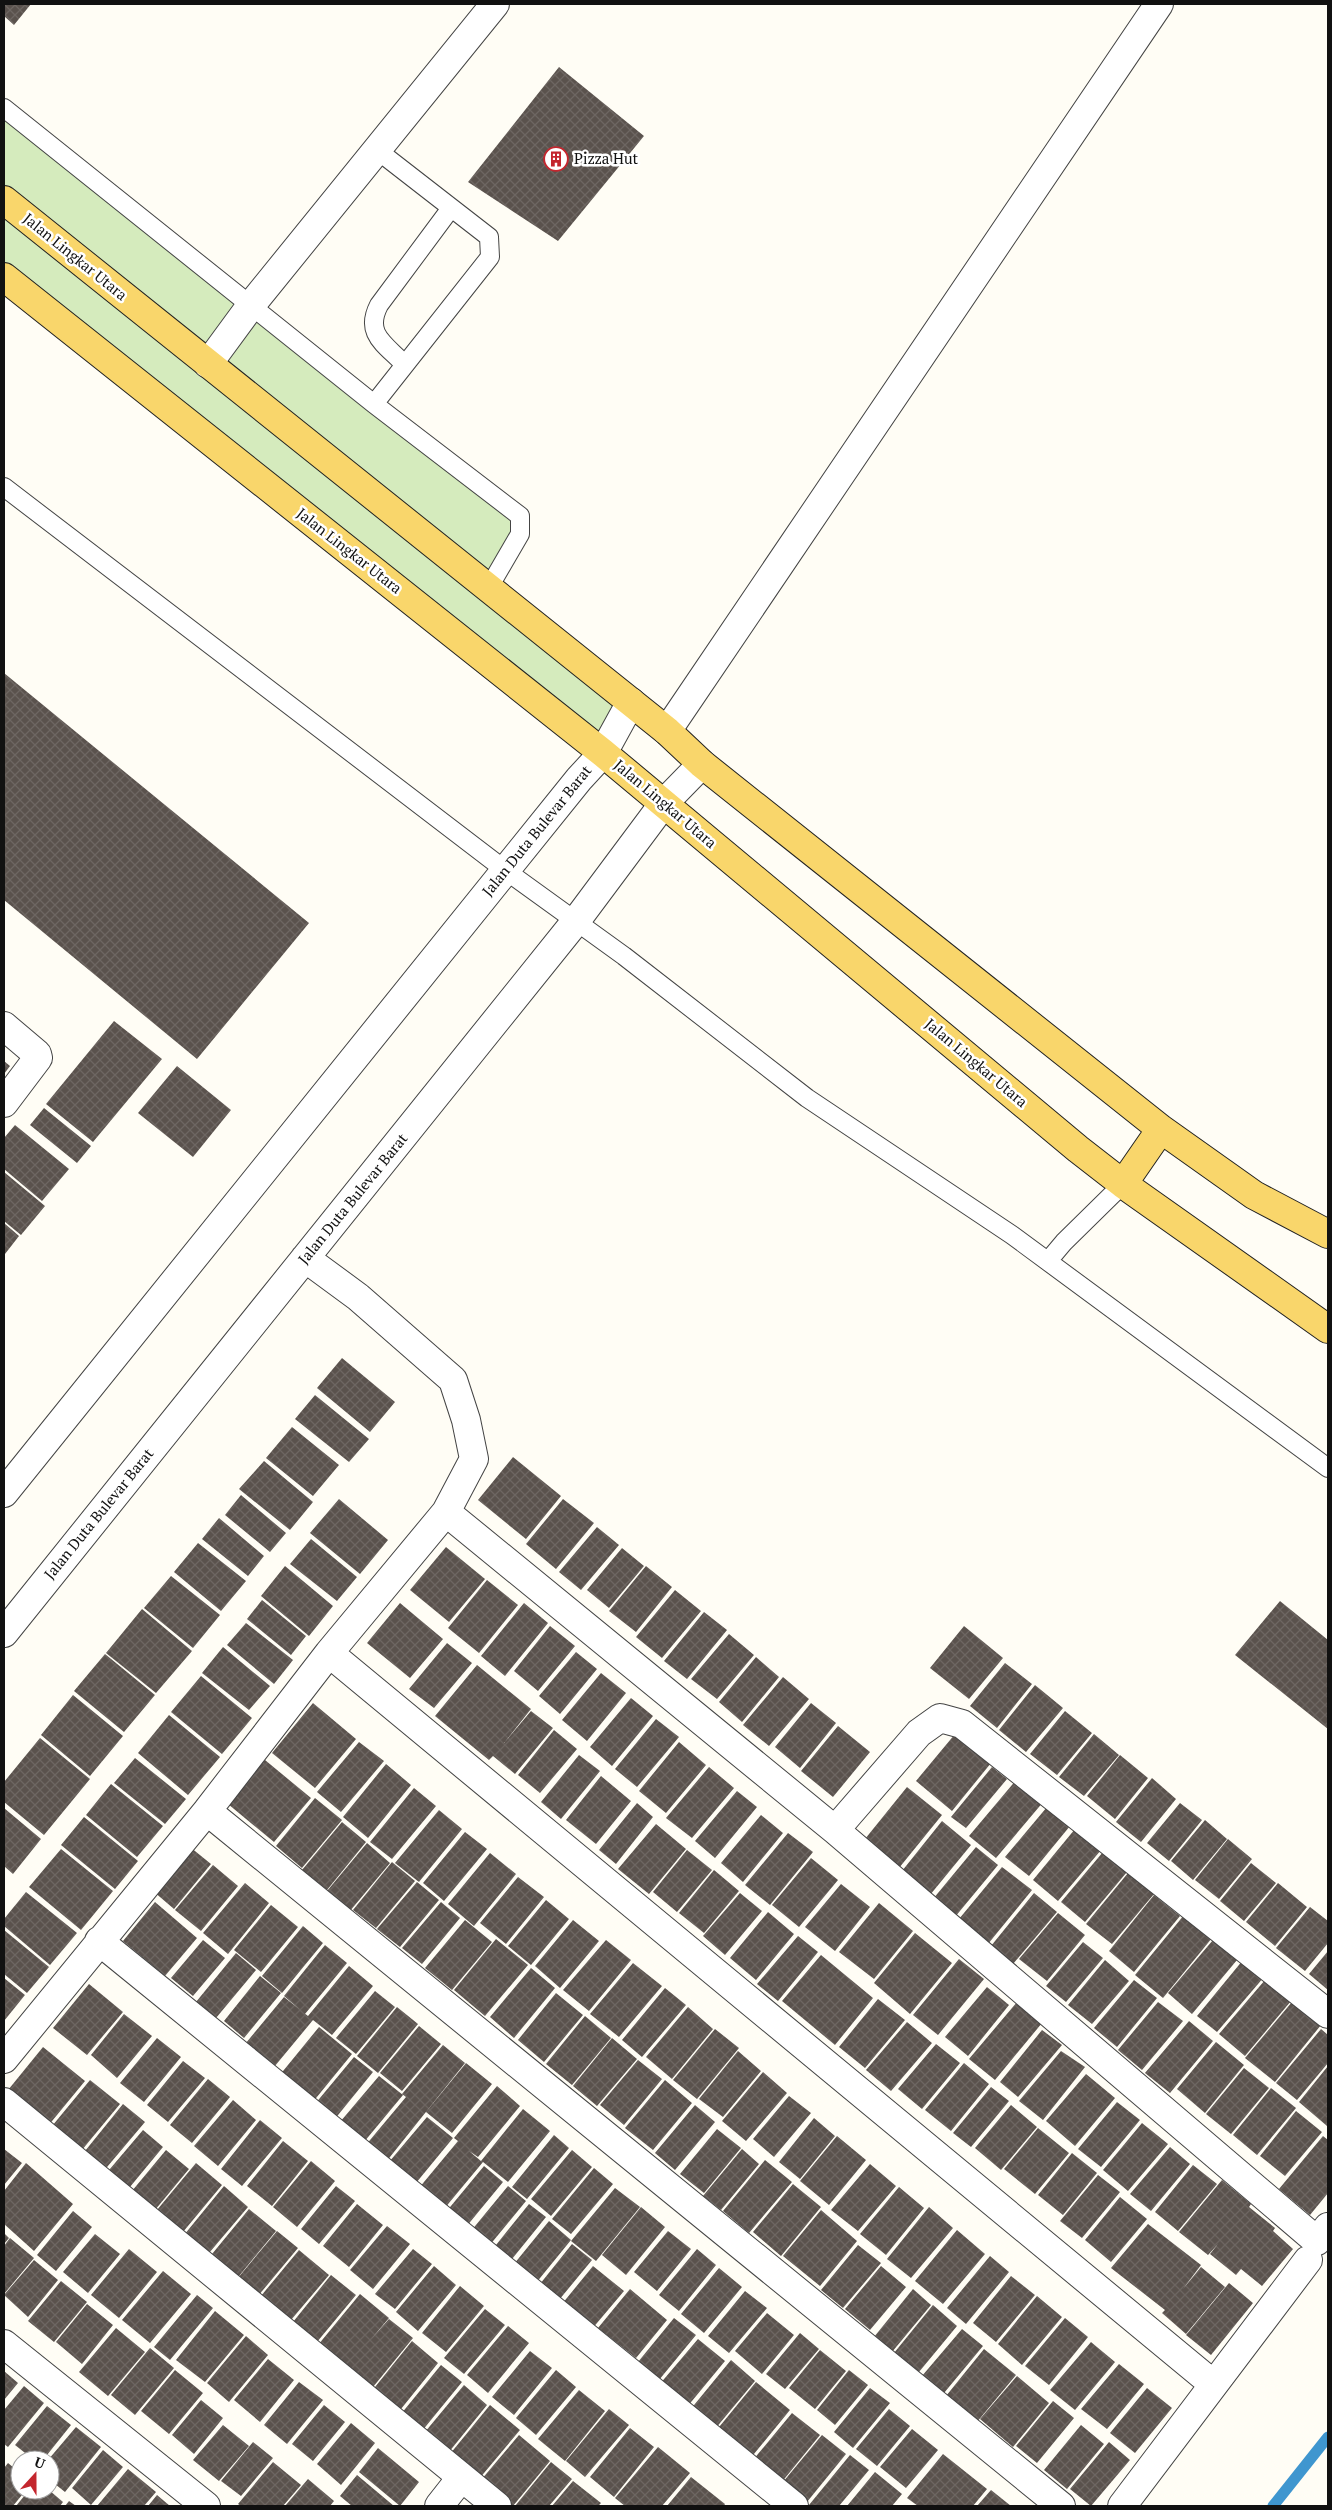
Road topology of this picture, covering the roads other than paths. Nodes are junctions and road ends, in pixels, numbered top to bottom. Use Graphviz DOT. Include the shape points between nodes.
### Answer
graph roads {
  1 [pos="494,4"];
  2 [pos="1158,4"];
  3 [pos="4,108"];
  4 [pos="377,150"];
  5 [pos="4,200"];
  6 [pos="451,208"];
  7 [pos="4,277"];
  8 [pos="252,304"];
  9 [pos="208,364"];
  10 [pos="404,364"];
  11 [pos="374,404"];
  12 [pos="4,487"];
  13 [pos="488,589"];
  14 [pos="631,702"];
  15 [pos="667,731"];
  16 [pos="603,753"];
  17 [pos="702,764"];
  18 [pos="664,804"];
  19 [pos="505,870"];
  20 [pos="576,921"];
  21 [pos="4,1026"];
  22 [pos="4,1102"];
  23 [pos="1161,1129"];
  24 [pos="1123,1184"];
  25 [pos="1328,1234"];
  26 [pos="305,1258"];
  27 [pos="1048,1261"];
  28 [pos="1328,1329"];
  29 [pos="1328,1468"];
  30 [pos="4,1493"];
  31 [pos="446,1512"];
  32 [pos="4,1632"];
  33 [pos="329,1653"];
  34 [pos="206,1811"];
  35 [pos="835,1830"];
  36 [pos="99,1941"];
  37 [pos="1328,2014"];
  38 [pos="4,2059"];
  39 [pos="4,2102"];
  40 [pos="1328,2227"];
  41 [pos="1308,2260"];
  42 [pos="4,2344"];
  43 [pos="1213,2384"];
  44 [pos="461,2478"];
  45 [pos="206,2506"];
  46 [pos="438,2506"];
  47 [pos="497,2506"];
  48 [pos="794,2506"];
  49 [pos="1061,2506"];
  50 [pos="1122,2506"];
  1 -- 4 [label="street"];
  2 -- 15 [label="street"];
  3 -- 8 [label="lane"];
  4 -- 6 [label="lane"];
  4 -- 8 [label="street"];
  5 -- 9 [label="main road, Jalan Lingkar Utara"];
  6 -- 10 [label="lane" via="372,318 374,332"];
  6 -- 10 [label="lane" via="489,237 490,257"];
  7 -- 16 [label="main road, Jalan Lingkar Utara"];
  8 -- 9 [label="street"];
  8 -- 11 [label="lane"];
  9 -- 13 [label="main road, Jalan Lingkar Utara"];
  10 -- 11 [label="lane"];
  11 -- 13 [label="lane" via="520,516 520,534"];
  12 -- 19 [label="lane"];
  13 -- 14 [label="main road, Jalan Lingkar Utara"];
  14 -- 15 [label="main road, Jalan Lingkar Utara"];
  14 -- 16 [label="street, Jalan Duta Bulevar Barat"];
  15 -- 17 [label="main road, Jalan Lingkar Utara"];
  16 -- 18 [label="main road, Jalan Lingkar Utara"];
  16 -- 19 [label="street, Jalan Duta Bulevar Barat"];
  17 -- 18 [label="street, Jalan Duta Bulevar Barat"];
  17 -- 23 [label="main road, Jalan Lingkar Utara"];
  18 -- 20 [label="street, Jalan Duta Bulevar Barat"];
  18 -- 24 [label="main road, Jalan Lingkar Utara"];
  19 -- 20 [label="lane"];
  19 -- 30 [label="street, Jalan Duta Bulevar Barat"];
  20 -- 26 [label="street, Jalan Duta Bulevar Barat"];
  20 -- 27 [label="lane" via="807,1098"];
  21 -- 22 [label="street" via="38,1058"];
  23 -- 24 [label="main road"];
  23 -- 25 [label="main road, Jalan Lingkar Utara" via="1254,1195"];
  24 -- 27 [label="lane"];
  24 -- 28 [label="main road, Jalan Lingkar Utara"];
  26 -- 31 [label="street" via="358,1297 453,1380 474,1459"];
  26 -- 32 [label="street, Jalan Duta Bulevar Barat"];
  27 -- 29 [label="lane"];
  31 -- 33 [label="street"];
  31 -- 35 [label="street"];
  33 -- 34 [label="street"];
  33 -- 43 [label="street"];
  34 -- 36 [label="street"];
  34 -- 49 [label="street"];
  35 -- 37 [label="street" via="919,1733 940,1718 962,1724"];
  35 -- 40 [label="street" via="1317,2241"];
  36 -- 38 [label="street"];
  36 -- 48 [label="street"];
  39 -- 44 [label="street"];
  41 -- 43 [label="street"];
  42 -- 45 [label="street"];
  43 -- 50 [label="street"];
  44 -- 46 [label="street"];
  44 -- 47 [label="street"];
}
